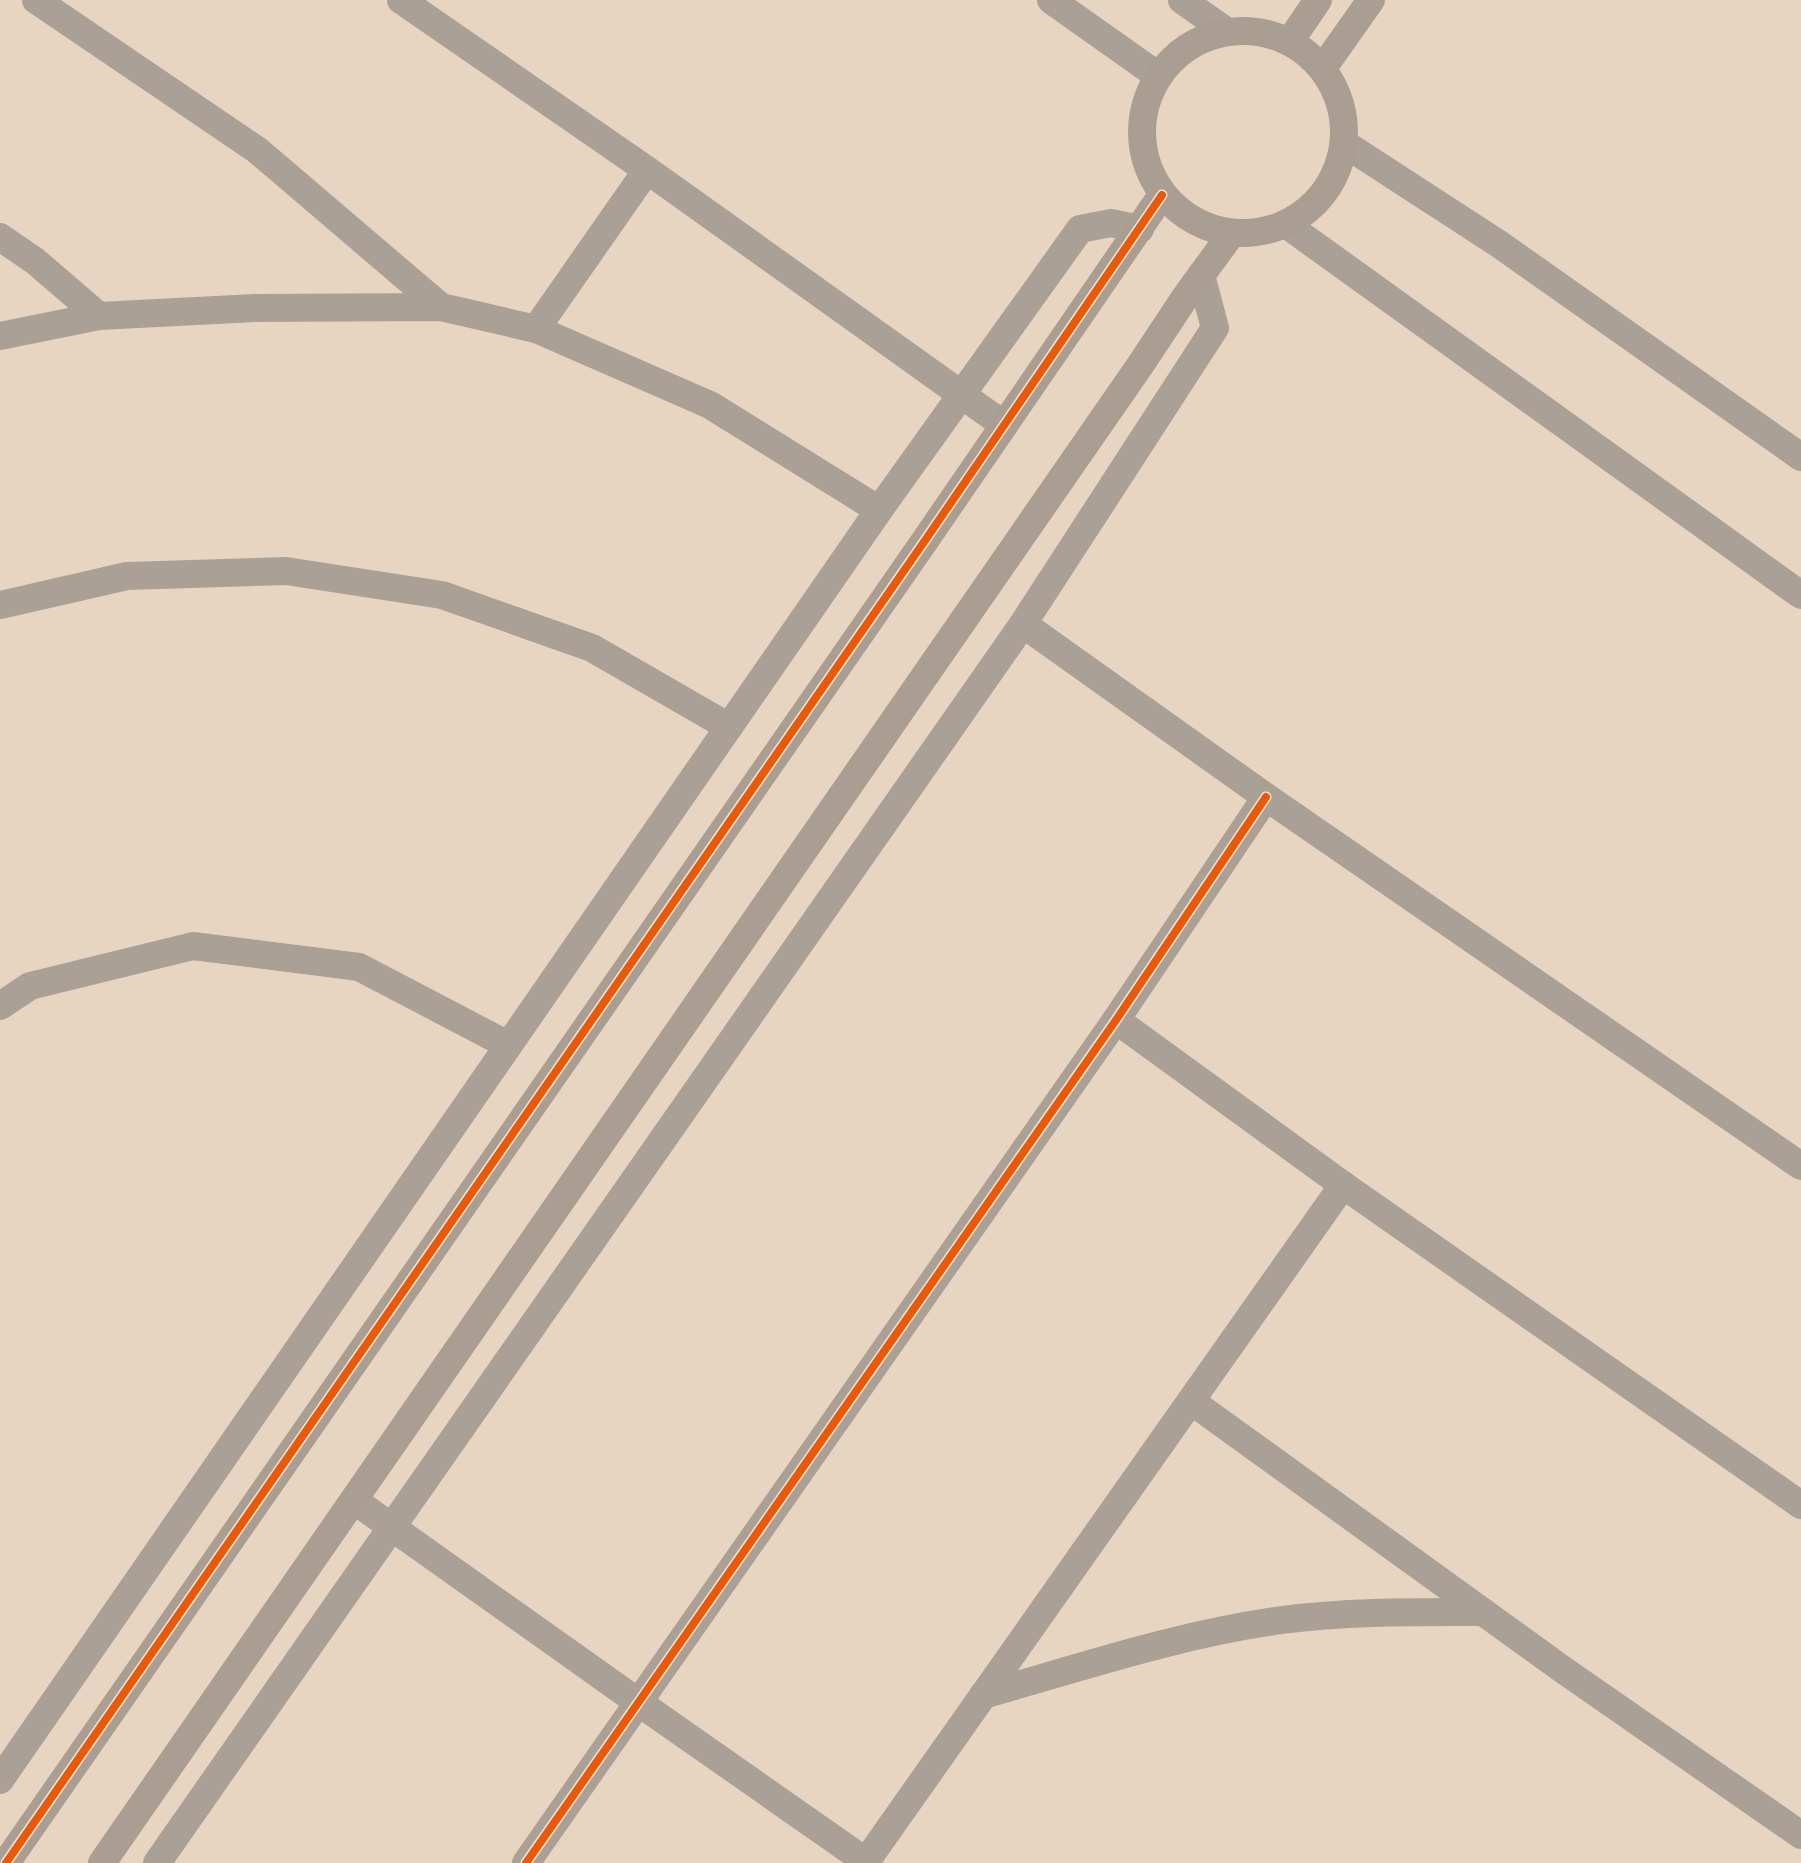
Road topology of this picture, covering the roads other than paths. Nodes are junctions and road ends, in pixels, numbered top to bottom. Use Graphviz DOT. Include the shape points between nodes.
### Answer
graph roads {
  1 [pos="36,0"];
  2 [pos="401,0"];
  3 [pos="1051,0"];
  4 [pos="1182,0"];
  5 [pos="1318,0"];
  6 [pos="1371,0"];
  7 [pos="1226,31"];
  8 [pos="1290,41"];
  9 [pos="1323,68"];
  10 [pos="1157,75"];
  11 [pos="1345,144"];
  12 [pos="647,170"];
  13 [pos="1162,195"];
  14 [pos="1286,225"];
  15 [pos="1140,229"];
  16 [pos="1232,233"];
  17 [pos="0,237"];
  18 [pos="1201,275"];
  19 [pos="441,307"];
  20 [pos="100,316"];
  21 [pos="536,329"];
  22 [pos="0,336"];
  23 [pos="960,394"];
  24 [pos="1004,425"];
  25 [pos="1801,457"];
  26 [pos="879,510"];
  27 [pos="1801,595"];
  28 [pos="0,605"];
  29 [pos="1023,624"];
  30 [pos="729,727"];
  31 [pos="1266,797"];
  32 [pos="0,1006"];
  33 [pos="1116,1020"];
  34 [pos="508,1045"];
  35 [pos="1801,1166"];
  36 [pos="1343,1185"];
  37 [pos="1191,1401"];
  38 [pos="354,1501"];
  39 [pos="1801,1505"];
  40 [pos="392,1527"];
  41 [pos="1483,1612"];
  42 [pos="983,1695"];
  43 [pos="638,1702"];
  44 [pos="0,1780"];
  45 [pos="1801,1835"];
  46 [pos="6,1863"];
  47 [pos="102,1863"];
  48 [pos="157,1863"];
  49 [pos="526,1863"];
  50 [pos="866,1863"];
  1 -- 19 [label="street" via="257,150"];
  2 -- 12 [label="street"];
  3 -- 10 [label="street"];
  4 -- 7 [label="street"];
  5 -- 8 [label="street"];
  6 -- 9 [label="street"];
  7 -- 8 [label="street"];
  7 -- 10 [label="street" via="1186,46"];
  8 -- 9 [label="street"];
  9 -- 11 [label="street" via="1342,104"];
  10 -- 13 [label="street" via="1141,114 1143,157"];
  11 -- 14 [label="street" via="1335,177 1315,205"];
  11 -- 25 [label="street" via="1499,244"];
  12 -- 21 [label="street"];
  12 -- 23 [label="street"];
  13 -- 15 [label="street"];
  13 -- 16 [label="street" via="1193,222"];
  14 -- 16 [label="street"];
  14 -- 27 [label="street"];
  15 -- 23 [label="street" via="1111,223 1080,229"];
  15 -- 24 [label="street"];
  16 -- 18 [label="street"];
  17 -- 20 [label="street" via="35,261"];
  18 -- 29 [label="street" via="1215,328"];
  18 -- 38 [label="street"];
  19 -- 20 [label="street" via="255,308"];
  19 -- 21 [label="street"];
  20 -- 22 [label="street"];
  21 -- 26 [label="street" via="710,405"];
  23 -- 24 [label="street"];
  23 -- 26 [label="street"];
  24 -- 46 [label="street"];
  26 -- 30 [label="street"];
  28 -- 30 [label="street" via="127,576 286,571 442,595 592,648"];
  29 -- 31 [label="street"];
  29 -- 40 [label="street"];
  30 -- 34 [label="street"];
  31 -- 33 [label="street"];
  31 -- 35 [label="street"];
  32 -- 34 [label="street" via="30,986 192,946 359,967"];
  33 -- 36 [label="street"];
  33 -- 43 [label="street"];
  34 -- 44 [label="street"];
  36 -- 37 [label="street"];
  36 -- 39 [label="street"];
  37 -- 41 [label="street"];
  37 -- 42 [label="street"];
  38 -- 40 [label="street"];
  38 -- 47 [label="street"];
  40 -- 43 [label="street"];
  40 -- 48 [label="street"];
  41 -- 42 [label="street" via="1382,1611 1282,1620 1183,1638"];
  41 -- 45 [label="street"];
  42 -- 50 [label="street"];
  43 -- 49 [label="street"];
  43 -- 50 [label="street"];
}
